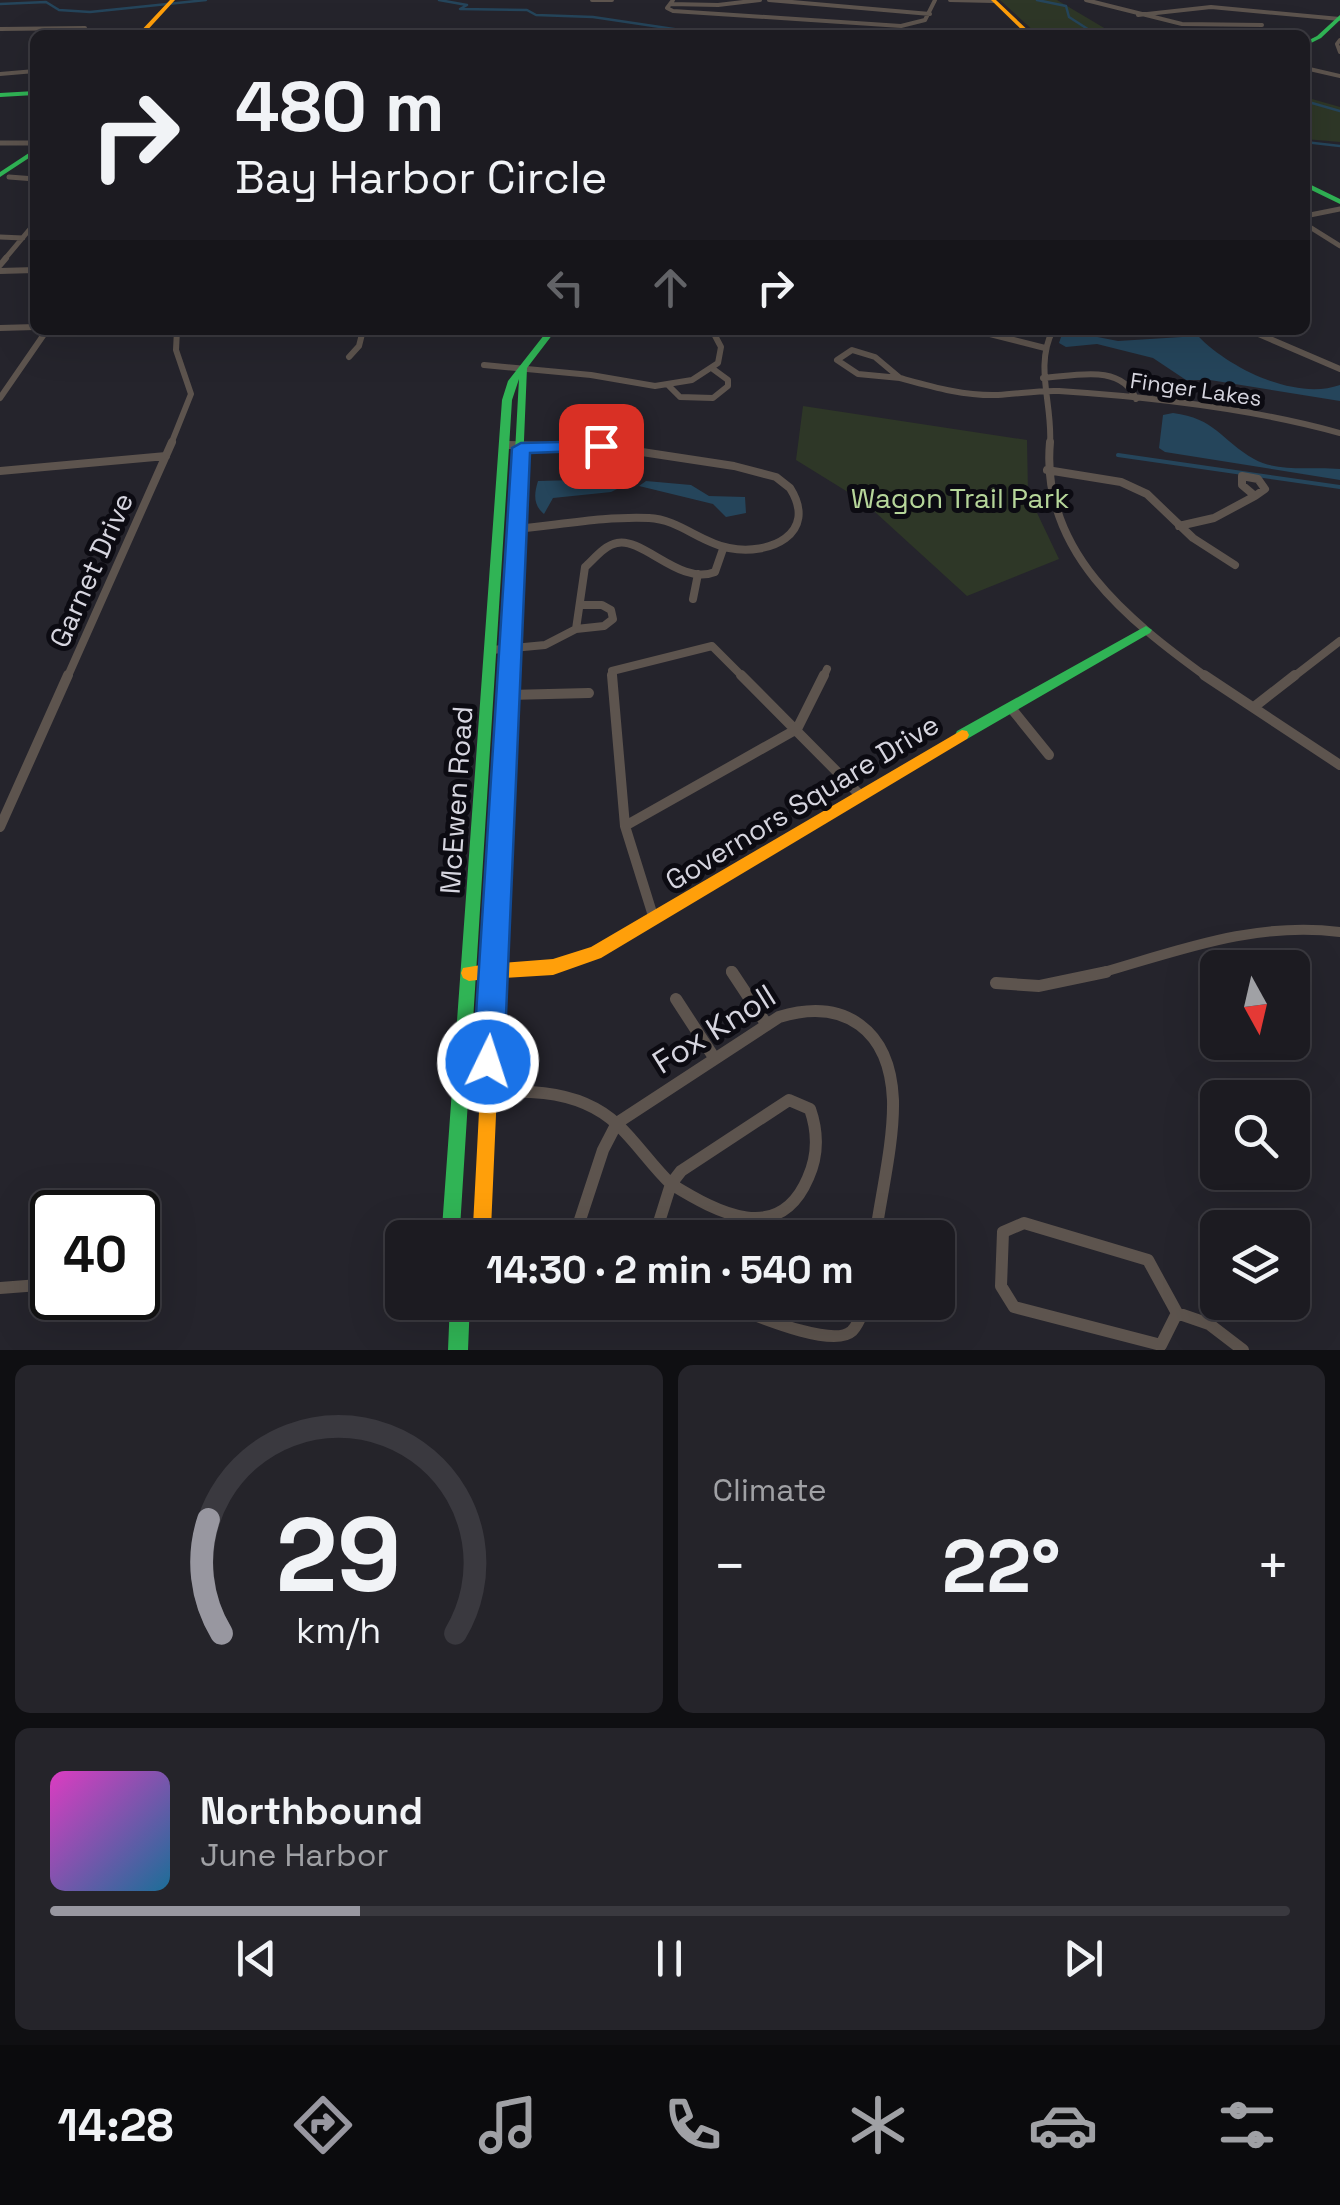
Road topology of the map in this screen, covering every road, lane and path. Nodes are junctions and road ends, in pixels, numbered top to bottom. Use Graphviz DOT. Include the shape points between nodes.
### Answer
graph roads {
  1 [pos="174,0"];
  2 [pos="592,0"];
  3 [pos="612,0"];
  4 [pos="760,0"];
  5 [pos="768,0"];
  6 [pos="834,0"];
  7 [pos="935,0"];
  8 [pos="950,0"];
  9 [pos="964,0"];
  10 [pos="1086,0"];
  11 [pos="994,1"];
  12 [pos="672,2"];
  13 [pos="1241,2"];
  14 [pos="718,5"];
  15 [pos="826,5"];
  16 [pos="1176,6"];
  17 [pos="718,14"];
  18 [pos="930,14"];
  19 [pos="1138,15"];
  20 [pos="1340,18"];
  21 [pos="821,21"];
  22 [pos="1262,25"];
  23 [pos="1209,26"];
  24 [pos="0,29"];
  25 [pos="84,30"];
  26 [pos="145,30"];
  27 [pos="1025,30"];
  28 [pos="1212,30"];
  29 [pos="1340,40"];
  30 [pos="1310,42"];
  31 [pos="1340,52"];
  32 [pos="1310,69"];
  33 [pos="30,71"];
  34 [pos="0,74"];
  35 [pos="1340,76"];
  36 [pos="30,93"];
  37 [pos="0,95"];
  38 [pos="0,143"];
  39 [pos="30,143"];
  40 [pos="30,156"];
  41 [pos="30,163"];
  42 [pos="3,178"];
  43 [pos="30,179"];
  44 [pos="1310,187"];
  45 [pos="1340,206"];
  46 [pos="1310,215"];
  47 [pos="1310,227"];
  48 [pos="30,230"];
  49 [pos="0,238"];
  50 [pos="23,238"];
  51 [pos="1340,246"];
  52 [pos="0,268"];
  53 [pos="30,270"];
  54 [pos="30,327"];
  55 [pos="0,328"];
  56 [pos="44,335"];
  57 [pos="177,335"];
  58 [pos="361,335"];
  59 [pos="548,335"];
  60 [pos="714,335"];
  61 [pos="993,335"];
  62 [pos="1050,335"];
  63 [pos="1261,335"];
  64 [pos="1044,348"];
  65 [pos="349,357"];
  66 [pos="484,365"];
  67 [pos="713,369"];
  68 [pos="1340,369"];
  69 [pos="524,370"];
  70 [pos="900,378"];
  71 [pos="1043,378"];
  72 [pos="669,386"];
  73 [pos="1046,391"];
  74 [pos="0,398"];
  75 [pos="1136,398"];
  76 [pos="1340,433"];
  77 [pos="506,446"];
  78 [pos="521,448"];
  79 [pos="166,456"];
  80 [pos="1047,470"];
  81 [pos="0,471"];
  82 [pos="1255,496"];
  83 [pos="1179,526"];
  84 [pos="516,530"];
  85 [pos="722,549"];
  86 [pos="1235,565"];
  87 [pos="698,574"];
  88 [pos="693,599"];
  89 [pos="581,605"];
  90 [pos="576,630"];
  91 [pos="1146,630"];
  92 [pos="1340,640"];
  93 [pos="511,649"];
  94 [pos="492,650"];
  95 [pos="827,670"];
  96 [pos="588,693"];
  97 [pos="509,695"];
  98 [pos="1254,707"];
  99 [pos="1011,708"];
  100 [pos="797,729"];
  101 [pos="1049,755"];
  102 [pos="1340,765"];
  103 [pos="861,796"];
  104 [pos="626,826"];
  105 [pos="0,827"];
  106 [pos="654,920"];
  107 [pos="1340,932"];
  108 [pos="495,971"];
  109 [pos="731,971"];
  110 [pos="469,974"];
  111 [pos="996,983"];
  112 [pos="676,999"];
  113 [pos="767,1025"];
  114 [pos="715,1059"];
  115 [pos="486,1092"];
  116 [pos="461,1095"];
  117 [pos="617,1123"];
  118 [pos="671,1184"];
  119 [pos="453,1220"];
  120 [pos="482,1220"];
  121 [pos="580,1220"];
  122 [pos="660,1220"];
  123 [pos="878,1220"];
  124 [pos="30,1286"];
  125 [pos="0,1288"];
  126 [pos="1178,1312"];
  127 [pos="459,1320"];
  128 [pos="777,1320"];
  129 [pos="859,1320"];
  130 [pos="458,1350"];
  131 [pos="1243,1350"];
  1 -- 26 [label="street"];
  2 -- 3 [label="street"];
  4 -- 14 [label="street"];
  5 -- 15 [label="street"];
  6 -- 15 [label="street"];
  7 -- 18 [label="street"];
  8 -- 9 [label="street"];
  9 -- 11 [label="street"];
  10 -- 19 [label="street"];
  11 -- 27 [label="street"];
  12 -- 14 [label="street"];
  12 -- 17 [label="street" via="668,8 674,11"];
  13 -- 16 [label="street"];
  13 -- 20 [label="street"];
  14 -- 17 [label="street"];
  15 -- 18 [label="street"];
  15 -- 21 [label="street"];
  16 -- 19 [label="street"];
  17 -- 21 [label="street"];
  18 -- 21 [label="street" via="910,26"];
  19 -- 23 [label="street"];
  20 -- 30 [label="street"];
  22 -- 23 [label="street"];
  23 -- 28 [label="street"];
  24 -- 25 [label="street"];
  29 -- 31 [label="street"];
  32 -- 35 [label="street"];
  33 -- 34 [label="street"];
  36 -- 37 [label="street"];
  38 -- 39 [label="street"];
  40 -- 42 [label="street"];
  41 -- 42 [label="street"];
  42 -- 43 [label="street"];
  44 -- 45 [label="street"];
  45 -- 46 [label="street"];
  47 -- 51 [label="street"];
  48 -- 50 [label="street"];
  49 -- 50 [label="street"];
  50 -- 52 [label="street"];
  52 -- 53 [label="street"];
  54 -- 55 [label="street"];
  56 -- 74 [label="street"];
  57 -- 79 [label="street, Garnet Drive" via="175,349 192,390"];
  58 -- 65 [label="street"];
  59 -- 69 [label="street, McEwen Road"];
  60 -- 67 [label="street" via="721,353"];
  61 -- 64 [label="street"];
  62 -- 64 [label="street"];
  63 -- 68 [label="street"];
  64 -- 71 [label="street"];
  66 -- 69 [label="street"];
  67 -- 72 [label="street"];
  67 -- 72 [label="street" via="728,380 722,395 680,398"];
  69 -- 72 [label="street"];
  69 -- 77 [label="street, McEwen Road" via="508,400"];
  69 -- 78 [label="street, McEwen Road"];
  70 -- 70 [label="street, Finger Lakes" via="864,352 852,350 837,360 862,374"];
  70 -- 73 [label="street, Finger Lakes" via="969,394"];
  71 -- 73 [label="street"];
  71 -- 75 [label="street" via="1116,376"];
  73 -- 75 [label="street, Finger Lakes"];
  73 -- 80 [label="street" via="1052,430"];
  75 -- 76 [label="street, Finger Lakes"];
  77 -- 78 [label="street"];
  77 -- 94 [label="street, McEwen Road"];
  78 -- 84 [label="street, McEwen Road"];
  78 -- 85 [label="street" via="601,446 754,470 788,486 801,512 794,534 771,547"];
  79 -- 81 [label="street"];
  79 -- 105 [label="street, Garnet Drive"];
  80 -- 83 [label="street" via="1135,488"];
  80 -- 91 [label="street" via="1056,512 1074,548"];
  82 -- 83 [label="street" via="1214,520"];
  83 -- 86 [label="street"];
  84 -- 85 [label="street" via="649,518"];
  84 -- 93 [label="street, McEwen Road"];
  85 -- 87 [label="street" via="714,572"];
  87 -- 88 [label="street"];
  87 -- 89 [label="street" via="616,542 585,567"];
  89 -- 90 [label="street"];
  89 -- 90 [label="street" via="602,605 613,619"];
  90 -- 93 [label="street" via="544,645"];
  91 -- 98 [label="street"];
  91 -- 99 [label="street, Governors Square Drive"];
  92 -- 98 [label="street"];
  93 -- 94 [label="street"];
  93 -- 97 [label="street, McEwen Road"];
  94 -- 110 [label="street, McEwen Road"];
  95 -- 100 [label="street"];
  96 -- 97 [label="street"];
  97 -- 108 [label="street, McEwen Road"];
  98 -- 102 [label="street"];
  99 -- 101 [label="street"];
  99 -- 103 [label="street, Governors Square Drive"];
  100 -- 103 [label="street"];
  100 -- 104 [label="street"];
  100 -- 104 [label="street" via="712,646 612,671"];
  103 -- 106 [label="street, Governors Square Drive"];
  104 -- 106 [label="street"];
  106 -- 108 [label="street, Governors Square Drive" via="572,962"];
  107 -- 111 [label="street" via="1265,928 1047,987"];
  108 -- 110 [label="street, Governors Square Drive"];
  108 -- 115 [label="street, McEwen Road"];
  109 -- 113 [label="street"];
  110 -- 116 [label="street, McEwen Road"];
  112 -- 114 [label="street"];
  113 -- 114 [label="street, Fox Knoll"];
  113 -- 123 [label="street, Fox Knoll" via="796,1010 825,1006 856,1021 879,1049 893,1102"];
  114 -- 117 [label="street, Fox Knoll"];
  115 -- 116 [label="street"];
  115 -- 117 [label="street" via="560,1096"];
  115 -- 120 [label="street, McEwen Road"];
  116 -- 119 [label="street, McEwen Road"];
  117 -- 118 [label="street"];
  117 -- 121 [label="street"];
  118 -- 118 [label="street" via="742,1218 787,1210 813,1165 816,1127 810,1109 796,1100 782,1102"];
  118 -- 122 [label="street"];
  124 -- 125 [label="street"];
  126 -- 126 [label="street" via="1148,1260 1024,1223 1003,1232 1001,1286 1014,1307 1161,1346"];
  126 -- 131 [label="street" via="1209,1324"];
  127 -- 130 [label="street"];
  128 -- 129 [label="street" via="833,1338 854,1330"];
}
